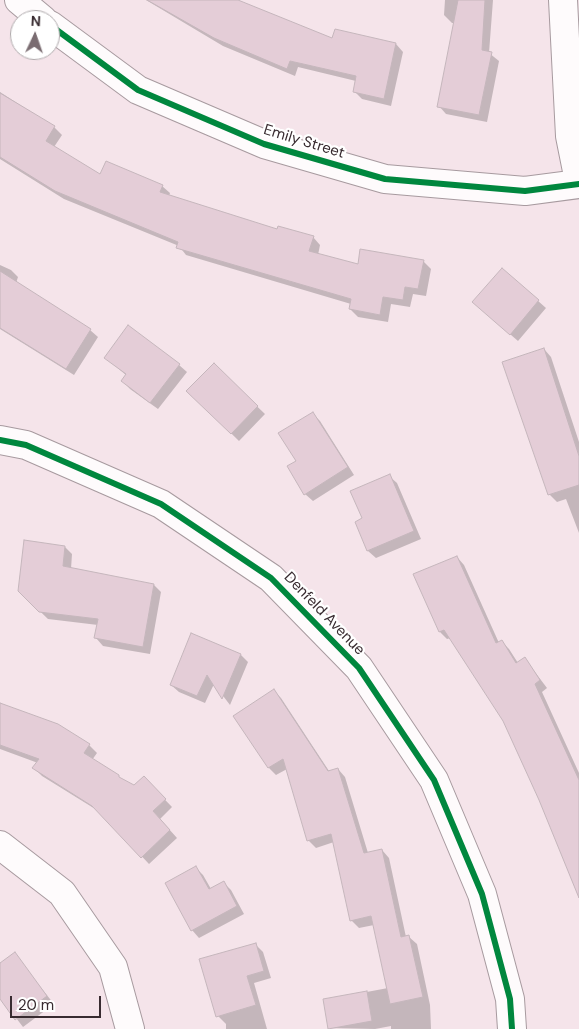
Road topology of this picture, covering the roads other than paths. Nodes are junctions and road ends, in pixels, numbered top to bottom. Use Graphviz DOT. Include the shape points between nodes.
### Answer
graph roads {
  1 [pos="19,0"];
  2 [pos="564,0"];
  3 [pos="31,10"];
  4 [pos="60,32"];
  5 [pos="579,182"];
  6 [pos="0,440"];
  7 [pos="0,845"];
  8 [pos="130,1029"];
  9 [pos="512,1029"];
  1 -- 3 [label="street"];
  2 -- 5 [label="street" via="570,136"];
  4 -- 5 [label="street, Emily Street" via="138,90 264,144 385,179 526,191"];
  6 -- 9 [label="street, Denfeld Avenue" via="26,445 161,504 271,578 359,668 438,789 482,894 510,999"];
  7 -- 8 [label="street" via="62,893 113,967"];
}
